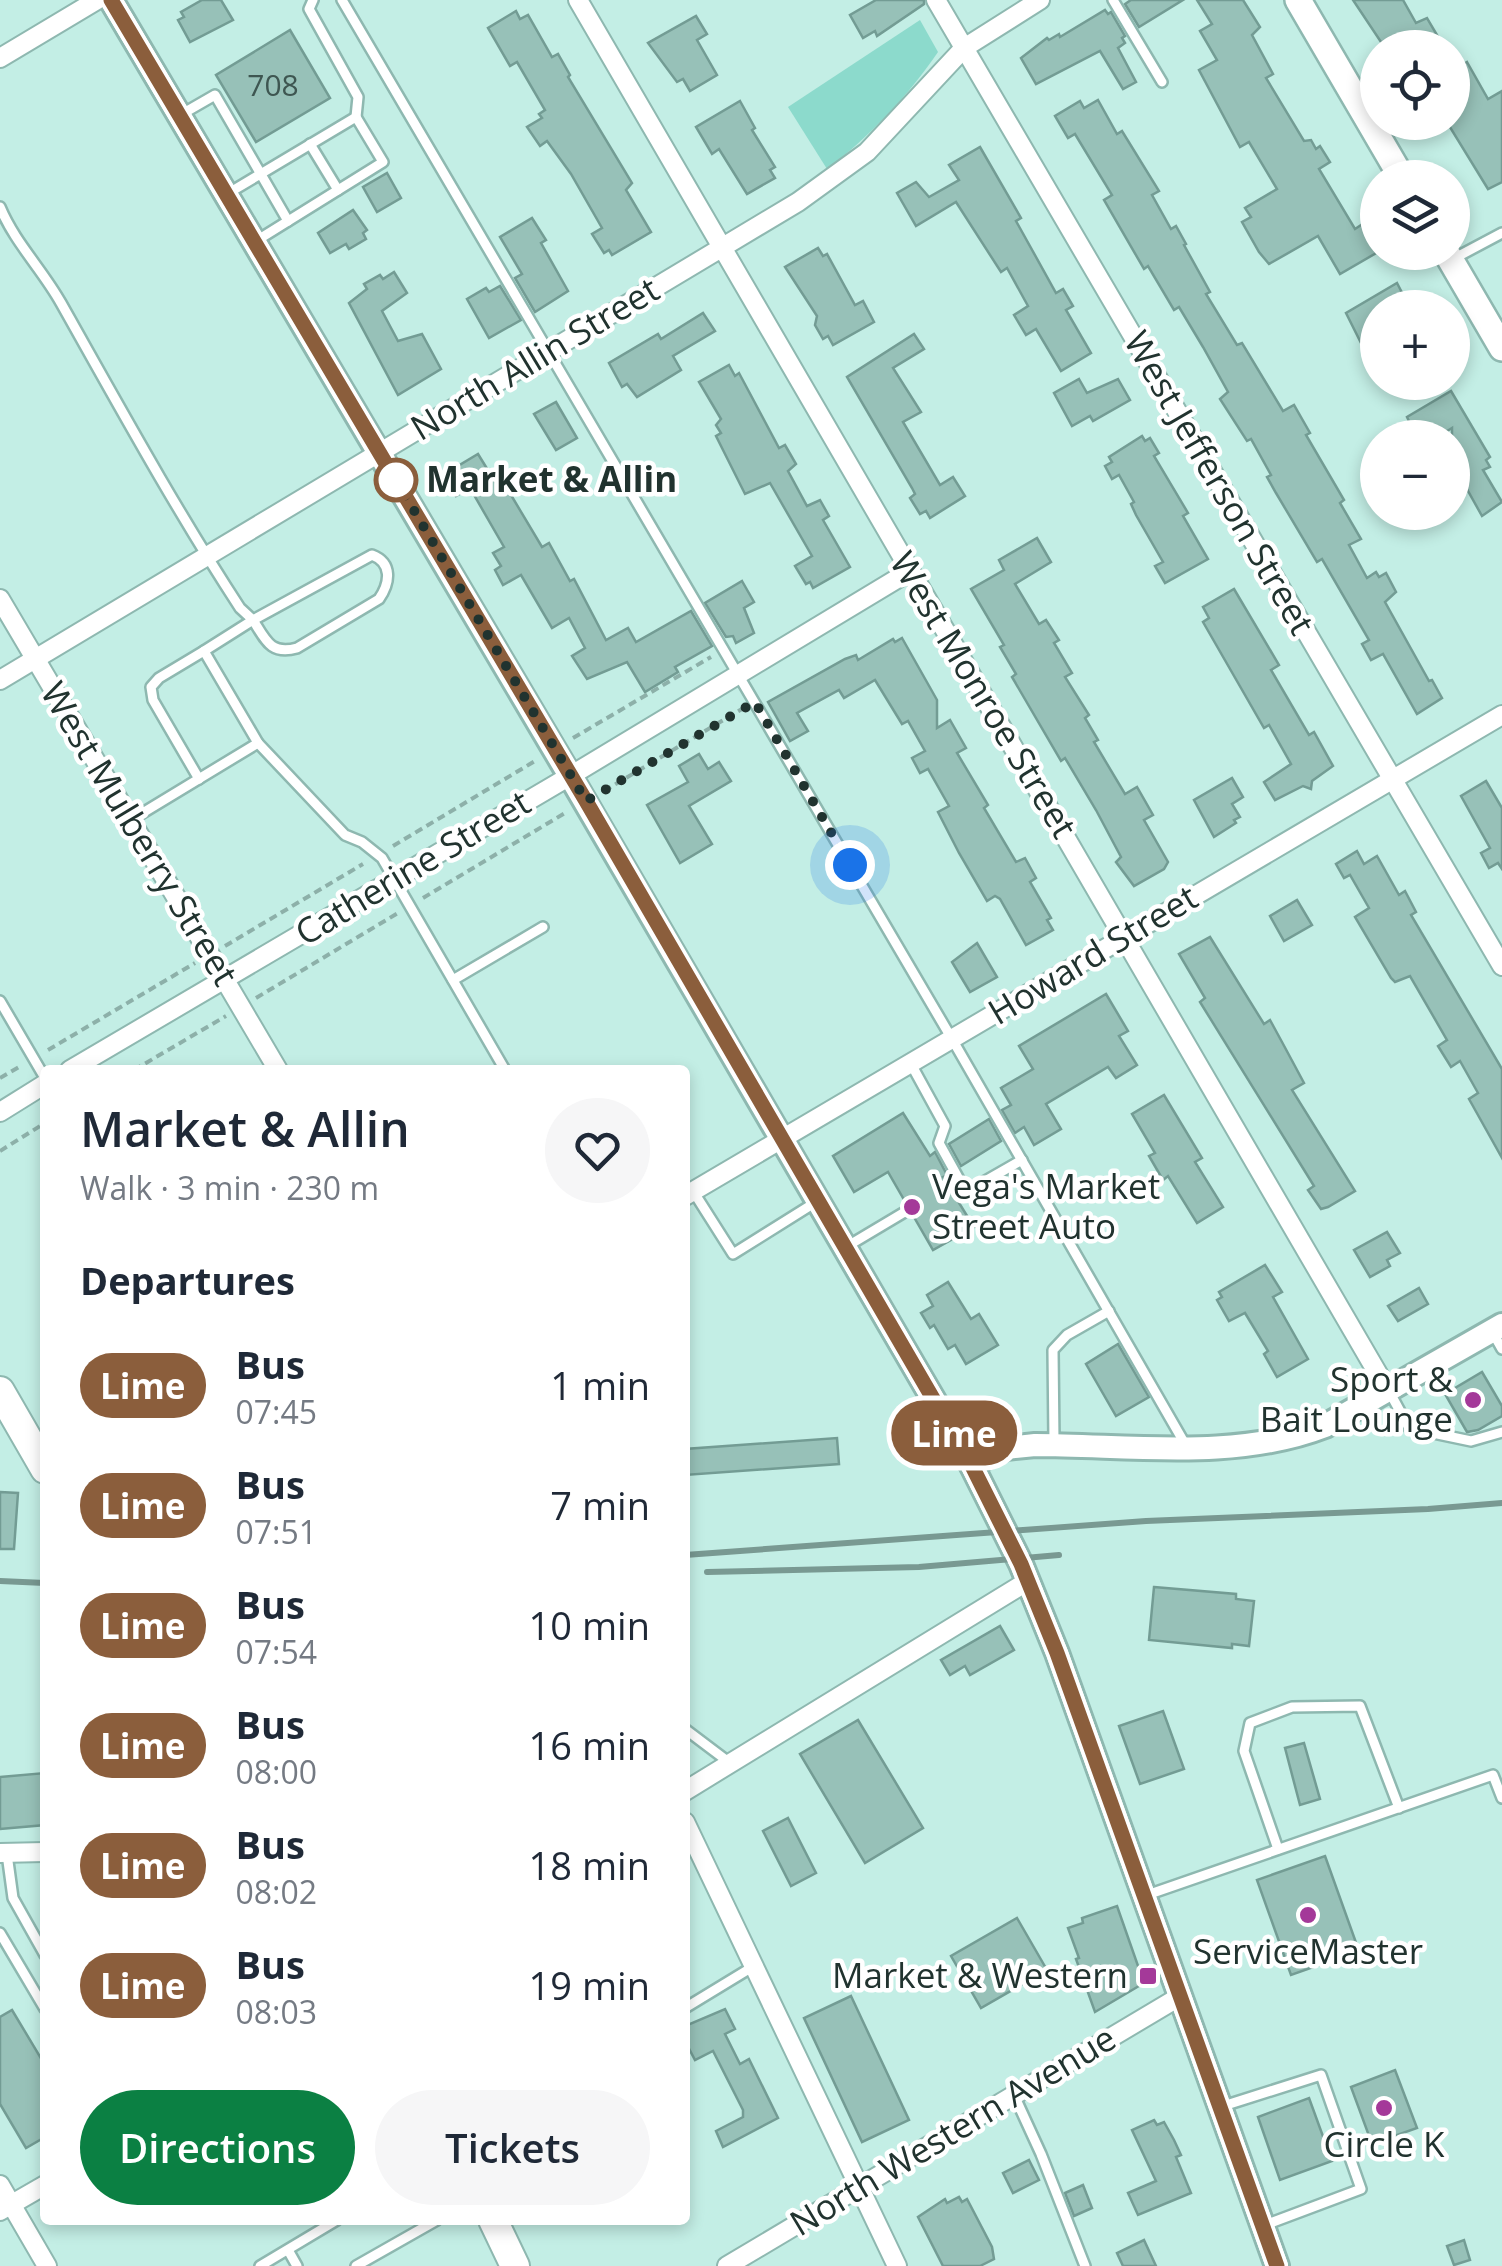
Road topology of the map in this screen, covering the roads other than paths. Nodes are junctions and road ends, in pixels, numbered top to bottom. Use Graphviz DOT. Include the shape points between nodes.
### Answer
graph roads {
  1 [pos="97,0"];
  2 [pos="111,0"];
  3 [pos="312,0"];
  4 [pos="342,0"];
  5 [pos="578,0"];
  6 [pos="936,0"];
  7 [pos="1040,0"];
  8 [pos="1113,0"];
  9 [pos="1298,0"];
  10 [pos="964,48"];
  11 [pos="0,58"];
  12 [pos="1162,82"];
  13 [pos="180,115"];
  14 [pos="356,117"];
  15 [pos="310,144"];
  16 [pos="1391,160"];
  17 [pos="262,174"];
  18 [pos="338,190"];
  19 [pos="227,194"];
  20 [pos="0,206"];
  21 [pos="288,221"];
  22 [pos="1502,233"];
  23 [pos="255,242"];
  24 [pos="723,247"];
  25 [pos="1470,247"];
  26 [pos="1459,270"];
  27 [pos="1495,318"];
  28 [pos="1502,348"];
  29 [pos="548,350"];
  30 [pos="380,452"];
  31 [pos="206,555"];
  32 [pos="910,571"];
  33 [pos="0,599"];
  34 [pos="254,620"];
  35 [pos="204,651"];
  36 [pos="36,659"];
  37 [pos="738,674"];
  38 [pos="0,680"];
  39 [pos="1502,715"];
  40 [pos="258,743"];
  41 [pos="570,776"];
  42 [pos="1393,778"];
  43 [pos="198,779"];
  44 [pos="130,821"];
  45 [pos="394,880"];
  46 [pos="543,927"];
  47 [pos="1125,934"];
  48 [pos="1502,966"];
  49 [pos="224,980"];
  50 [pos="453,980"];
  51 [pos="0,1002"];
  52 [pos="952,1039"];
  53 [pos="911,1064"];
  54 [pos="79,1065"];
  55 [pos="275,1065"];
  56 [pos="503,1065"];
  57 [pos="40,1072"];
  58 [pos="40,1084"];
  59 [pos="0,1112"];
  60 [pos="782,1138"];
  61 [pos="1022,1160"];
  62 [pos="690,1193"];
  63 [pos="690,1195"];
  64 [pos="818,1200"];
  65 [pos="903,1213"];
  66 [pos="846,1247"];
  67 [pos="1109,1311"];
  68 [pos="1499,1335"];
  69 [pos="0,1390"];
  70 [pos="1388,1390"];
  71 [pos="1502,1432"];
  72 [pos="1054,1445"];
  73 [pos="1186,1447"];
  74 [pos="40,1460"];
  75 [pos="971,1464"];
  76 [pos="1028,1581"];
  77 [pos="690,1733"];
  78 [pos="730,1763"];
  79 [pos="690,1788"];
  80 [pos="1502,1798"];
  81 [pos="1399,1808"];
  82 [pos="690,1832"];
  83 [pos="1278,1850"];
  84 [pos="40,1852"];
  85 [pos="4,1854"];
  86 [pos="1144,1896"];
  87 [pos="0,1934"];
  88 [pos="40,1946"];
  89 [pos="754,1966"];
  90 [pos="1180,1997"];
  91 [pos="40,2000"];
  92 [pos="690,2005"];
  93 [pos="1014,2095"];
  94 [pos="1220,2106"];
  95 [pos="0,2185"];
  96 [pos="40,2188"];
  97 [pos="859,2188"];
  98 [pos="6,2208"];
  99 [pos="329,2225"];
  100 [pos="428,2225"];
  101 [pos="496,2225"];
  102 [pos="1263,2226"];
  103 [pos="288,2250"];
  104 [pos="48,2266"];
  105 [pos="260,2266"];
  106 [pos="297,2266"];
  107 [pos="356,2266"];
  108 [pos="515,2266"];
  109 [pos="728,2266"];
  110 [pos="897,2266"];
  111 [pos="1085,2266"];
  112 [pos="1277,2266"];
  1 -- 11 [label="street"];
  2 -- 13 [label="street"];
  3 -- 14 [label="lane" via="310,8 358,97"];
  4 -- 29 [label="lane"];
  5 -- 24 [label="street, West Monroe Street"];
  6 -- 10 [label="street, West Jefferson Street"];
  7 -- 10 [label="street, North Allin Street"];
  8 -- 12 [label="lane"];
  9 -- 16 [label="main road"];
  10 -- 24 [label="street, North Allin Street" via="867,152"];
  10 -- 42 [label="street, West Jefferson Street"];
  13 -- 17 [label="lane" via="216,95"];
  13 -- 19 [label="street"];
  14 -- 15 [label="lane"];
  14 -- 18 [label="lane" via="384,162"];
  15 -- 17 [label="lane"];
  15 -- 18 [label="lane"];
  17 -- 19 [label="lane"];
  17 -- 21 [label="lane"];
  18 -- 21 [label="lane"];
  19 -- 23 [label="street"];
  20 -- 31 [label="lane"];
  21 -- 23 [label="lane"];
  22 -- 25 [label="lane"];
  23 -- 30 [label="street"];
  24 -- 29 [label="street, North Allin Street"];
  24 -- 32 [label="street, West Monroe Street"];
  26 -- 27 [label="main road"];
  27 -- 28 [label="main road"];
  29 -- 30 [label="street, North Allin Street"];
  29 -- 37 [label="lane"];
  30 -- 31 [label="street, North Allin Street"];
  30 -- 41 [label="street"];
  31 -- 34 [label="lane"];
  31 -- 36 [label="street, North Allin Street"];
  32 -- 37 [label="street, Catherine Street"];
  32 -- 47 [label="street, West Monroe Street"];
  33 -- 36 [label="street, West Mulberry Street"];
  34 -- 34 [label="lane" via="362,558 380,558 389,574 379,599 297,648 270,647"];
  34 -- 35 [label="lane"];
  35 -- 40 [label="lane"];
  35 -- 43 [label="lane" via="151,687 152,700"];
  36 -- 38 [label="street, North Allin Street"];
  36 -- 44 [label="street, West Mulberry Street"];
  37 -- 41 [label="street, Catherine Street"];
  37 -- 52 [label="lane"];
  39 -- 42 [label="street, Howard Street"];
  40 -- 43 [label="lane"];
  40 -- 45 [label="lane" via="345,835 382,858"];
  41 -- 45 [label="street, Catherine Street"];
  41 -- 60 [label="street"];
  42 -- 47 [label="street, Howard Street"];
  42 -- 48 [label="street, West Jefferson Street"];
  43 -- 44 [label="lane"];
  44 -- 49 [label="street, West Mulberry Street"];
  45 -- 49 [label="street, Catherine Street"];
  45 -- 50 [label="lane"];
  46 -- 50 [label="lane"];
  47 -- 52 [label="street, Howard Street"];
  47 -- 70 [label="street, West Monroe Street"];
  49 -- 54 [label="street, Catherine Street"];
  49 -- 55 [label="street, West Mulberry Street"];
  50 -- 56 [label="lane"];
  51 -- 57 [label="lane"];
  52 -- 53 [label="street, Howard Street"];
  52 -- 61 [label="lane"];
  53 -- 60 [label="street, Howard Street"];
  53 -- 61 [label="lane" via="945,1126 939,1142 966,1192"];
  58 -- 59 [label="street"];
  60 -- 62 [label="street, Howard Street"];
  60 -- 64 [label="street"];
  61 -- 67 [label="lane"];
  63 -- 64 [label="lane" via="733,1254"];
  64 -- 66 [label="street"];
  65 -- 66 [label="lane"];
  66 -- 75 [label="street"];
  67 -- 72 [label="lane" via="1053,1350"];
  67 -- 73 [label="lane"];
  68 -- 70 [label="street"];
  69 -- 74 [label="main road"];
  70 -- 71 [label="lane" via="1409,1428 1471,1441"];
  70 -- 73 [label="street" via="1295,1438"];
  72 -- 73 [label="street"];
  72 -- 75 [label="street" via="1006,1448"];
  75 -- 76 [label="street"];
  76 -- 78 [label="street"];
  76 -- 86 [label="street"];
  77 -- 78 [label="lane"];
  78 -- 79 [label="street"];
  80 -- 81 [label="lane" via="1494,1775"];
  81 -- 83 [label="lane"];
  81 -- 83 [label="lane" via="1360,1706 1292,1707 1250,1723 1244,1751"];
  82 -- 89 [label="street"];
  83 -- 86 [label="lane"];
  84 -- 85 [label="street"];
  85 -- 88 [label="lane" via="13,1898"];
  86 -- 90 [label="street"];
  87 -- 91 [label="lane"];
  89 -- 92 [label="lane"];
  89 -- 97 [label="street"];
  90 -- 93 [label="street, North Western Avenue"];
  90 -- 94 [label="street"];
  93 -- 97 [label="street, North Western Avenue"];
  93 -- 111 [label="lane"];
  94 -- 102 [label="street"];
  94 -- 102 [label="lane" via="1321,2075 1360,2189"];
  95 -- 98 [label="street"];
  96 -- 98 [label="street"];
  97 -- 109 [label="street, North Western Avenue"];
  97 -- 110 [label="street"];
  98 -- 104 [label="street"];
  99 -- 103 [label="lane"];
  100 -- 107 [label="lane"];
  101 -- 108 [label="main road"];
  102 -- 112 [label="street"];
  103 -- 105 [label="lane"];
  103 -- 106 [label="lane"];
}
